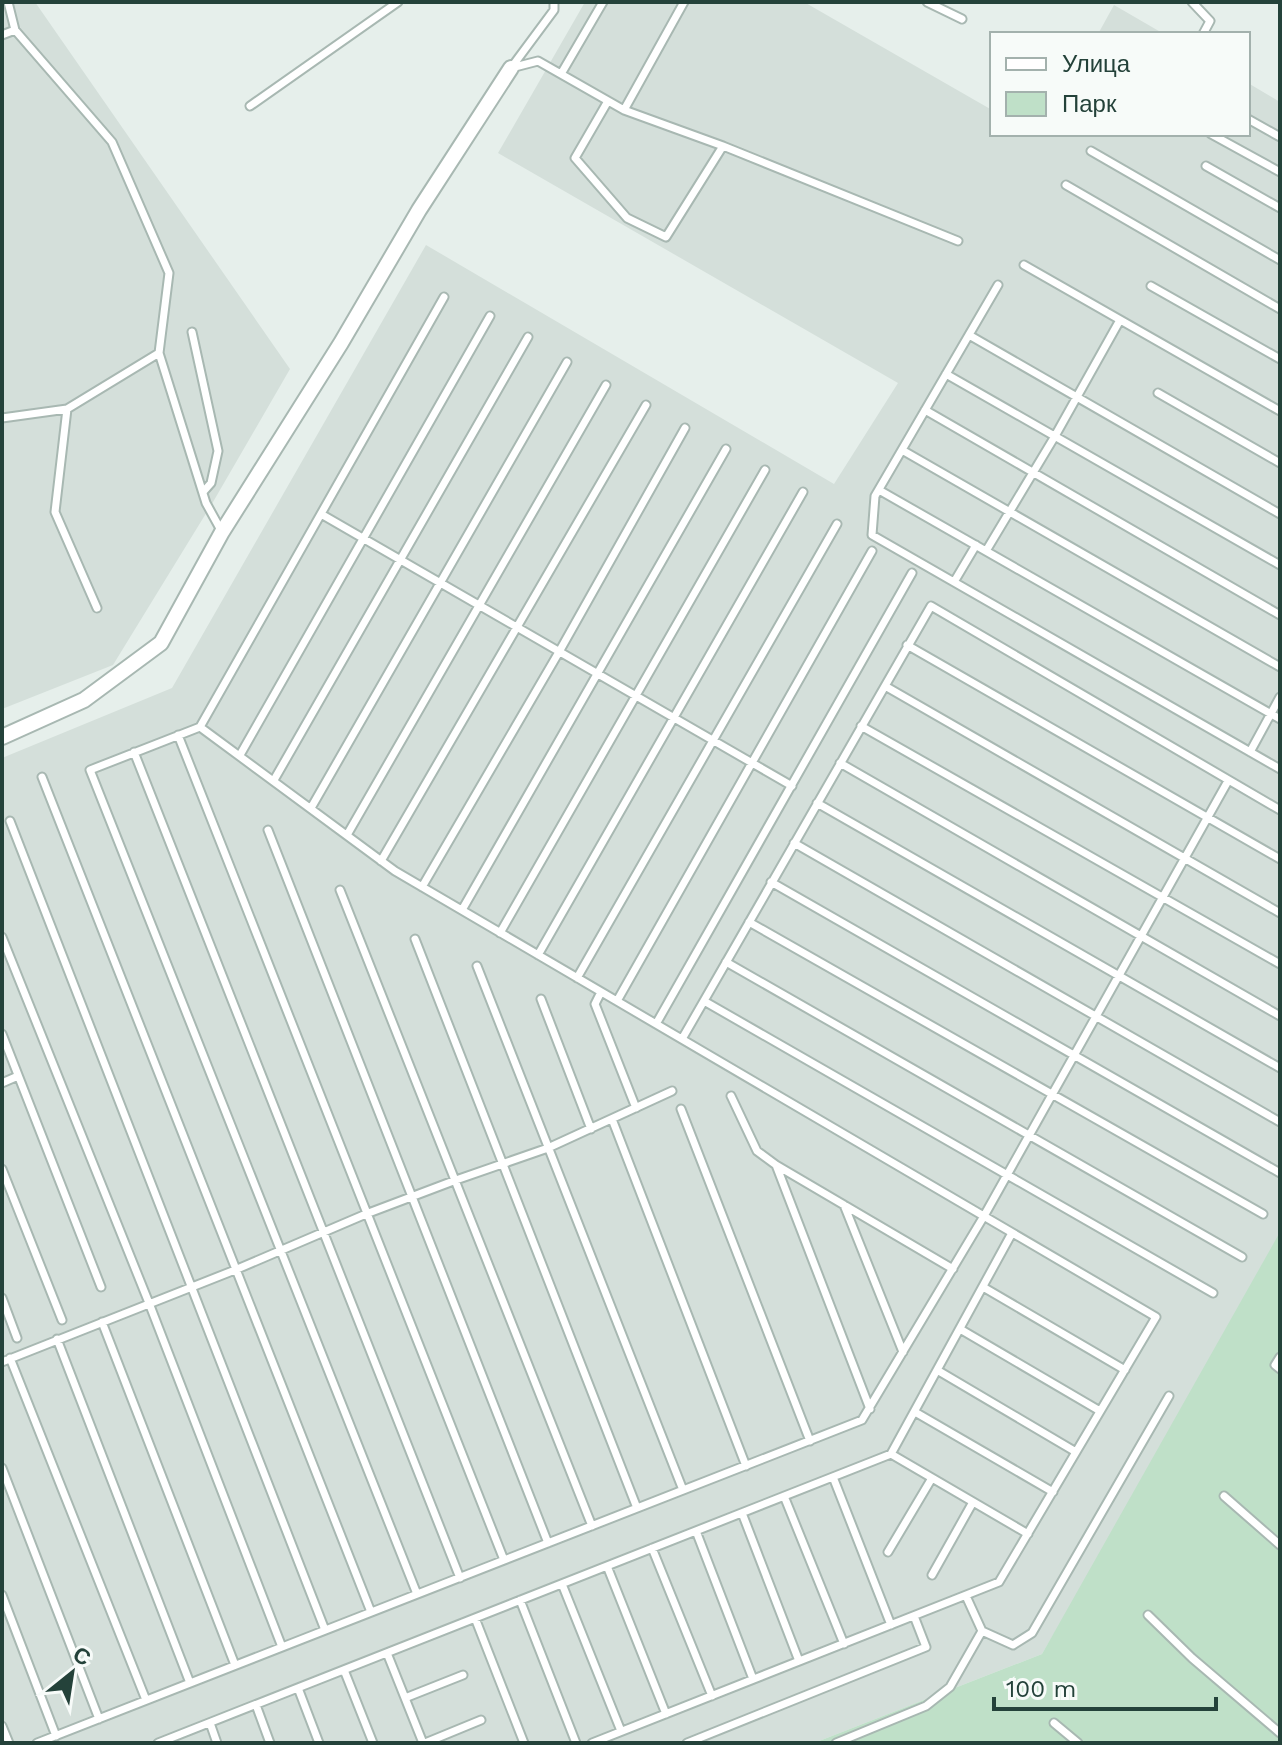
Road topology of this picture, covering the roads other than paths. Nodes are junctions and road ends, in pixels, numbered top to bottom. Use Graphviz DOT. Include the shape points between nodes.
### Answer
graph roads {
  1 [pos="8,2"];
  2 [pos="398,2"];
  3 [pos="554,2"];
  4 [pos="603,2"];
  5 [pos="684,2"];
  6 [pos="927,2"];
  7 [pos="1192,2"];
  8 [pos="962,19"];
  9 [pos="15,30"];
  10 [pos="1204,32"];
  11 [pos="2,35"];
  12 [pos="511,68"];
  13 [pos="561,74"];
  14 [pos="608,101"];
  15 [pos="250,106"];
  16 [pos="624,110"];
  17 [pos="1250,120"];
  18 [pos="1215,136"];
  19 [pos="1280,137"];
  20 [pos="723,146"];
  21 [pos="1091,151"];
  22 [pos="1206,166"];
  23 [pos="1280,172"];
  24 [pos="1066,185"];
  25 [pos="1280,208"];
  26 [pos="958,241"];
  27 [pos="1280,260"];
  28 [pos="1024,265"];
  29 [pos="998,285"];
  30 [pos="1151,286"];
  31 [pos="444,297"];
  32 [pos="1280,309"];
  33 [pos="490,316"];
  34 [pos="1120,320"];
  35 [pos="192,332"];
  36 [pos="969,335"];
  37 [pos="528,337"];
  38 [pos="159,353"];
  39 [pos="1280,359"];
  40 [pos="567,362"];
  41 [pos="946,374"];
  42 [pos="606,385"];
  43 [pos="1158,393"];
  44 [pos="1077,397"];
  45 [pos="646,405"];
  46 [pos="67,409"];
  47 [pos="925,410"];
  48 [pos="1280,411"];
  49 [pos="2,418"];
  50 [pos="685,428"];
  51 [pos="1055,436"];
  52 [pos="726,449"];
  53 [pos="902,450"];
  54 [pos="1280,463"];
  55 [pos="765,470"];
  56 [pos="1033,473"];
  57 [pos="879,490"];
  58 [pos="203,492"];
  59 [pos="803,492"];
  60 [pos="1010,512"];
  61 [pos="321,514"];
  62 [pos="1280,514"];
  63 [pos="837,524"];
  64 [pos="222,532"];
  65 [pos="362,538"];
  66 [pos="976,545"];
  67 [pos="872,551"];
  68 [pos="986,551"];
  69 [pos="400,560"];
  70 [pos="1280,565"];
  71 [pos="912,573"];
  72 [pos="954,582"];
  73 [pos="440,583"];
  74 [pos="479,606"];
  75 [pos="97,608"];
  76 [pos="1280,615"];
  77 [pos="518,628"];
  78 [pos="907,645"];
  79 [pos="559,652"];
  80 [pos="1280,667"];
  81 [pos="596,673"];
  82 [pos="885,686"];
  83 [pos="636,697"];
  84 [pos="1280,697"];
  85 [pos="1271,714"];
  86 [pos="674,718"];
  87 [pos="1280,719"];
  88 [pos="861,726"];
  89 [pos="200,727"];
  90 [pos="178,735"];
  91 [pos="2,737"];
  92 [pos="713,741"];
  93 [pos="134,752"];
  94 [pos="1250,752"];
  95 [pos="240,755"];
  96 [pos="752,763"];
  97 [pos="840,763"];
  98 [pos="1280,769"];
  99 [pos="42,777"];
  100 [pos="274,780"];
  101 [pos="1228,781"];
  102 [pos="792,786"];
  103 [pos="817,803"];
  104 [pos="311,808"];
  105 [pos="1280,810"];
  106 [pos="1208,817"];
  107 [pos="10,821"];
  108 [pos="268,830"];
  109 [pos="347,835"];
  110 [pos="794,843"];
  111 [pos="1185,858"];
  112 [pos="1280,859"];
  113 [pos="381,861"];
  114 [pos="771,882"];
  115 [pos="422,887"];
  116 [pos="340,890"];
  117 [pos="1162,897"];
  118 [pos="462,910"];
  119 [pos="1280,913"];
  120 [pos="749,922"];
  121 [pos="500,933"];
  122 [pos="1141,936"];
  123 [pos="2,937"];
  124 [pos="415,939"];
  125 [pos="538,955"];
  126 [pos="726,962"];
  127 [pos="1280,964"];
  128 [pos="477,966"];
  129 [pos="1119,976"];
  130 [pos="577,978"];
  131 [pos="601,992"];
  132 [pos="541,999"];
  133 [pos="617,1001"];
  134 [pos="704,1001"];
  135 [pos="1280,1016"];
  136 [pos="1096,1017"];
  137 [pos="656,1024"];
  138 [pos="2,1034"];
  139 [pos="682,1039"];
  140 [pos="1074,1055"];
  141 [pos="1280,1068"];
  142 [pos="18,1076"];
  143 [pos="2,1083"];
  144 [pos="672,1091"];
  145 [pos="1052,1095"];
  146 [pos="731,1096"];
  147 [pos="636,1108"];
  148 [pos="681,1109"];
  149 [pos="612,1119"];
  150 [pos="1280,1122"];
  151 [pos="591,1129"];
  152 [pos="1029,1135"];
  153 [pos="548,1148"];
  154 [pos="502,1164"];
  155 [pos="776,1165"];
  156 [pos="2,1169"];
  157 [pos="1280,1173"];
  158 [pos="1007,1175"];
  159 [pos="456,1180"];
  160 [pos="411,1197"];
  161 [pos="844,1205"];
  162 [pos="366,1214"];
  163 [pos="1263,1214"];
  164 [pos="984,1216"];
  165 [pos="323,1232"];
  166 [pos="1012,1233"];
  167 [pos="281,1250"];
  168 [pos="1242,1257"];
  169 [pos="953,1269"];
  170 [pos="235,1270"];
  171 [pos="101,1287"];
  172 [pos="192,1287"];
  173 [pos="983,1287"];
  174 [pos="1213,1293"];
  175 [pos="2,1298"];
  176 [pos="149,1303"];
  177 [pos="62,1320"];
  178 [pos="102,1322"];
  179 [pos="960,1329"];
  180 [pos="17,1338"];
  181 [pos="57,1339"];
  182 [pos="903,1352"];
  183 [pos="1280,1357"];
  184 [pos="6,1360"];
  185 [pos="1280,1369"];
  186 [pos="937,1370"];
  187 [pos="1125,1370"];
  188 [pos="1169,1396"];
  189 [pos="870,1409"];
  190 [pos="1100,1411"];
  191 [pos="915,1412"];
  192 [pos="810,1441"];
  193 [pos="1076,1452"];
  194 [pos="891,1454"];
  195 [pos="746,1466"];
  196 [pos="2,1468"];
  197 [pos="833,1477"];
  198 [pos="932,1478"];
  199 [pos="683,1490"];
  200 [pos="1053,1492"];
  201 [pos="784,1496"];
  202 [pos="1224,1496"];
  203 [pos="973,1502"];
  204 [pos="637,1508"];
  205 [pos="742,1513"];
  206 [pos="592,1526"];
  207 [pos="696,1531"];
  208 [pos="1028,1534"];
  209 [pos="548,1543"];
  210 [pos="1280,1545"];
  211 [pos="652,1548"];
  212 [pos="888,1552"];
  213 [pos="504,1560"];
  214 [pos="607,1566"];
  215 [pos="932,1575"];
  216 [pos="460,1578"];
  217 [pos="562,1584"];
  218 [pos="417,1594"];
  219 [pos="2,1595"];
  220 [pos="966,1596"];
  221 [pos="520,1600"];
  222 [pos="371,1612"];
  223 [pos="1148,1615"];
  224 [pos="914,1616"];
  225 [pos="475,1618"];
  226 [pos="891,1625"];
  227 [pos="325,1630"];
  228 [pos="982,1631"];
  229 [pos="844,1644"];
  230 [pos="282,1647"];
  231 [pos="387,1653"];
  232 [pos="799,1661"];
  233 [pos="235,1665"];
  234 [pos="344,1670"];
  235 [pos="463,1675"];
  236 [pos="753,1679"];
  237 [pos="190,1683"];
  238 [pos="298,1688"];
  239 [pos="712,1696"];
  240 [pos="405,1698"];
  241 [pos="146,1700"];
  242 [pos="256,1705"];
  243 [pos="666,1714"];
  244 [pos="99,1719"];
  245 [pos="481,1720"];
  246 [pos="210,1723"];
  247 [pos="1054,1723"];
  248 [pos="2,1726"];
  249 [pos="621,1731"];
  250 [pos="1280,1733"];
  251 [pos="56,1736"];
  252 [pos="163,1742"];
  253 [pos="692,1742"];
  254 [pos="9,1743"];
  255 [pos="37,1743"];
  256 [pos="217,1743"];
  257 [pos="270,1743"];
  258 [pos="319,1743"];
  259 [pos="373,1743"];
  260 [pos="424,1743"];
  261 [pos="524,1743"];
  262 [pos="576,1743"];
  263 [pos="592,1743"];
  264 [pos="836,1743"];
  265 [pos="1078,1743"];
  1 -- 9 [label="lane"];
  2 -- 15 [label="lane"];
  3 -- 12 [label="lane" via="554,10"];
  4 -- 13 [label="lane"];
  5 -- 16 [label="lane"];
  6 -- 8 [label="lane"];
  7 -- 10 [label="lane" via="1210,21"];
  9 -- 11 [label="lane"];
  9 -- 38 [label="lane" via="112,142 169,273"];
  12 -- 13 [label="lane" via="538,61"];
  12 -- 64 [label="street"];
  13 -- 14 [label="lane"];
  14 -- 16 [label="lane"];
  14 -- 20 [label="lane" via="575,158 627,218 666,237"];
  16 -- 20 [label="lane"];
  17 -- 19 [label="lane"];
  18 -- 23 [label="lane"];
  20 -- 26 [label="lane"];
  21 -- 27 [label="lane"];
  22 -- 25 [label="lane"];
  24 -- 32 [label="lane"];
  28 -- 34 [label="lane"];
  29 -- 36 [label="lane"];
  30 -- 39 [label="lane"];
  31 -- 61 [label="lane"];
  33 -- 65 [label="lane"];
  34 -- 44 [label="lane"];
  34 -- 48 [label="lane"];
  35 -- 58 [label="lane" via="218,451 211,483"];
  36 -- 41 [label="lane"];
  36 -- 44 [label="lane"];
  37 -- 69 [label="lane"];
  38 -- 46 [label="lane"];
  38 -- 58 [label="lane"];
  40 -- 73 [label="lane"];
  41 -- 47 [label="lane"];
  41 -- 51 [label="lane"];
  42 -- 74 [label="lane"];
  43 -- 54 [label="lane"];
  44 -- 51 [label="lane"];
  44 -- 62 [label="lane"];
  45 -- 77 [label="lane"];
  46 -- 49 [label="lane"];
  46 -- 75 [label="lane" via="55,512"];
  47 -- 53 [label="lane"];
  47 -- 56 [label="lane"];
  50 -- 79 [label="lane"];
  51 -- 56 [label="lane"];
  51 -- 70 [label="lane"];
  52 -- 81 [label="lane"];
  53 -- 57 [label="lane"];
  53 -- 60 [label="lane"];
  55 -- 83 [label="lane"];
  56 -- 60 [label="lane"];
  56 -- 76 [label="lane"];
  57 -- 66 [label="lane"];
  57 -- 72 [label="lane" via="872,535"];
  58 -- 64 [label="lane"];
  59 -- 86 [label="lane"];
  60 -- 68 [label="lane"];
  60 -- 80 [label="lane"];
  61 -- 65 [label="lane"];
  61 -- 89 [label="lane"];
  63 -- 92 [label="lane"];
  64 -- 91 [label="street" via="161,643 84,700"];
  65 -- 69 [label="lane"];
  65 -- 95 [label="lane"];
  66 -- 68 [label="lane"];
  66 -- 72 [label="lane"];
  67 -- 96 [label="lane"];
  68 -- 85 [label="lane"];
  69 -- 73 [label="lane"];
  69 -- 100 [label="lane"];
  71 -- 102 [label="lane"];
  72 -- 94 [label="lane"];
  73 -- 74 [label="lane"];
  73 -- 104 [label="lane"];
  74 -- 77 [label="lane"];
  74 -- 109 [label="lane"];
  77 -- 79 [label="lane"];
  77 -- 113 [label="lane"];
  78 -- 82 [label="lane"];
  78 -- 101 [label="lane" via="931,606"];
  78 -- 106 [label="lane"];
  79 -- 81 [label="lane"];
  79 -- 115 [label="lane"];
  81 -- 83 [label="lane"];
  81 -- 118 [label="lane"];
  82 -- 88 [label="lane"];
  82 -- 111 [label="lane"];
  83 -- 86 [label="lane"];
  83 -- 121 [label="lane"];
  84 -- 85 [label="lane"];
  85 -- 87 [label="lane"];
  85 -- 94 [label="lane"];
  86 -- 92 [label="lane"];
  86 -- 125 [label="lane"];
  88 -- 97 [label="lane"];
  88 -- 117 [label="lane"];
  89 -- 90 [label="lane"];
  89 -- 95 [label="lane"];
  90 -- 93 [label="lane"];
  90 -- 162 [label="lane"];
  92 -- 96 [label="lane"];
  92 -- 130 [label="lane"];
  93 -- 165 [label="lane"];
  93 -- 167 [label="lane" via="90,770"];
  94 -- 98 [label="lane"];
  95 -- 100 [label="lane"];
  96 -- 102 [label="lane"];
  96 -- 133 [label="lane"];
  97 -- 103 [label="lane"];
  97 -- 122 [label="lane"];
  99 -- 170 [label="lane"];
  100 -- 104 [label="lane"];
  101 -- 105 [label="lane"];
  101 -- 106 [label="lane"];
  102 -- 137 [label="lane"];
  103 -- 110 [label="lane"];
  103 -- 129 [label="lane"];
  104 -- 109 [label="lane"];
  106 -- 111 [label="lane"];
  106 -- 112 [label="lane"];
  107 -- 172 [label="lane"];
  108 -- 160 [label="lane"];
  109 -- 113 [label="lane"];
  110 -- 114 [label="lane"];
  110 -- 136 [label="lane"];
  111 -- 117 [label="lane"];
  111 -- 119 [label="lane"];
  113 -- 115 [label="lane"];
  114 -- 120 [label="lane"];
  114 -- 140 [label="lane"];
  115 -- 118 [label="lane"];
  116 -- 159 [label="lane"];
  117 -- 122 [label="lane"];
  117 -- 127 [label="lane"];
  118 -- 121 [label="lane"];
  120 -- 126 [label="lane"];
  120 -- 145 [label="lane"];
  121 -- 125 [label="lane"];
  122 -- 129 [label="lane"];
  122 -- 135 [label="lane"];
  123 -- 176 [label="lane"];
  124 -- 154 [label="lane"];
  125 -- 130 [label="lane"];
  126 -- 134 [label="lane"];
  126 -- 152 [label="lane"];
  128 -- 153 [label="lane"];
  129 -- 136 [label="lane"];
  129 -- 141 [label="lane"];
  130 -- 131 [label="lane"];
  131 -- 133 [label="lane"];
  131 -- 147 [label="lane" via="595,1004"];
  132 -- 151 [label="lane"];
  133 -- 137 [label="lane"];
  134 -- 139 [label="lane"];
  134 -- 158 [label="lane"];
  136 -- 140 [label="lane"];
  136 -- 150 [label="lane"];
  137 -- 139 [label="lane"];
  138 -- 142 [label="lane"];
  139 -- 164 [label="lane"];
  140 -- 145 [label="lane"];
  140 -- 157 [label="lane"];
  142 -- 143 [label="lane"];
  142 -- 171 [label="lane"];
  144 -- 147 [label="lane"];
  145 -- 152 [label="lane"];
  145 -- 163 [label="lane"];
  146 -- 155 [label="lane" via="757,1151"];
  147 -- 149 [label="lane"];
  148 -- 192 [label="lane"];
  149 -- 151 [label="lane"];
  149 -- 195 [label="lane"];
  151 -- 153 [label="lane"];
  152 -- 158 [label="lane"];
  152 -- 168 [label="lane"];
  153 -- 154 [label="lane"];
  153 -- 199 [label="lane"];
  154 -- 159 [label="lane"];
  154 -- 204 [label="lane"];
  155 -- 161 [label="lane"];
  155 -- 189 [label="lane"];
  156 -- 177 [label="lane"];
  158 -- 164 [label="lane"];
  158 -- 174 [label="lane"];
  159 -- 160 [label="lane"];
  159 -- 206 [label="lane"];
  160 -- 162 [label="lane"];
  160 -- 209 [label="lane"];
  161 -- 169 [label="lane"];
  161 -- 182 [label="lane"];
  162 -- 165 [label="lane"];
  162 -- 213 [label="lane"];
  164 -- 166 [label="lane"];
  164 -- 169 [label="lane"];
  165 -- 167 [label="lane"];
  165 -- 216 [label="lane"];
  166 -- 173 [label="lane"];
  166 -- 187 [label="lane" via="1156,1317"];
  167 -- 170 [label="lane"];
  167 -- 218 [label="lane"];
  169 -- 182 [label="lane"];
  170 -- 172 [label="lane"];
  170 -- 222 [label="lane"];
  172 -- 176 [label="lane"];
  172 -- 227 [label="lane"];
  173 -- 179 [label="lane"];
  173 -- 187 [label="lane"];
  175 -- 180 [label="lane"];
  176 -- 178 [label="lane"];
  176 -- 230 [label="lane"];
  178 -- 181 [label="lane"];
  178 -- 233 [label="lane"];
  179 -- 186 [label="lane"];
  179 -- 190 [label="lane"];
  181 -- 184 [label="lane"];
  181 -- 237 [label="lane"];
  182 -- 189 [label="lane"];
  183 -- 185 [label="lane" via="1275,1365"];
  184 -- 241 [label="lane"];
  186 -- 191 [label="lane"];
  186 -- 193 [label="lane"];
  187 -- 190 [label="lane"];
  188 -- 228 [label="lane" via="1032,1633 1013,1645"];
  189 -- 192 [label="lane" via="862,1420"];
  190 -- 193 [label="lane"];
  191 -- 194 [label="lane"];
  191 -- 200 [label="lane"];
  192 -- 195 [label="lane"];
  193 -- 200 [label="lane"];
  194 -- 197 [label="lane"];
  194 -- 198 [label="lane"];
  195 -- 199 [label="lane"];
  196 -- 244 [label="lane"];
  197 -- 201 [label="lane"];
  197 -- 226 [label="lane"];
  198 -- 203 [label="lane"];
  198 -- 212 [label="lane"];
  199 -- 204 [label="lane"];
  200 -- 208 [label="lane"];
  201 -- 205 [label="lane"];
  201 -- 229 [label="lane"];
  202 -- 210 [label="lane"];
  203 -- 208 [label="lane"];
  203 -- 215 [label="lane"];
  204 -- 206 [label="lane"];
  205 -- 207 [label="lane"];
  205 -- 232 [label="lane"];
  206 -- 209 [label="lane"];
  207 -- 211 [label="lane"];
  207 -- 236 [label="lane"];
  208 -- 220 [label="lane" via="999,1582"];
  209 -- 213 [label="lane"];
  211 -- 214 [label="lane"];
  211 -- 239 [label="lane"];
  213 -- 216 [label="lane"];
  214 -- 217 [label="lane"];
  214 -- 243 [label="lane"];
  216 -- 218 [label="lane"];
  217 -- 221 [label="lane"];
  217 -- 249 [label="lane"];
  218 -- 222 [label="lane"];
  219 -- 251 [label="lane"];
  220 -- 224 [label="lane"];
  220 -- 228 [label="lane"];
  221 -- 225 [label="lane"];
  221 -- 262 [label="lane"];
  222 -- 227 [label="lane"];
  223 -- 250 [label="lane"];
  224 -- 226 [label="lane"];
  224 -- 253 [label="lane" via="926,1647"];
  225 -- 231 [label="lane"];
  225 -- 261 [label="lane"];
  226 -- 229 [label="lane"];
  227 -- 230 [label="lane"];
  228 -- 264 [label="lane" via="950,1687 926,1706"];
  229 -- 232 [label="lane"];
  230 -- 233 [label="lane"];
  231 -- 234 [label="lane"];
  231 -- 240 [label="lane"];
  232 -- 236 [label="lane"];
  233 -- 237 [label="lane"];
  234 -- 238 [label="lane"];
  234 -- 259 [label="lane"];
  235 -- 240 [label="lane"];
  236 -- 239 [label="lane"];
  237 -- 241 [label="lane"];
  238 -- 242 [label="lane"];
  238 -- 258 [label="lane"];
  239 -- 243 [label="lane"];
  240 -- 260 [label="lane"];
  241 -- 244 [label="lane"];
  242 -- 246 [label="lane"];
  242 -- 257 [label="lane"];
  243 -- 249 [label="lane"];
  244 -- 251 [label="lane"];
  245 -- 260 [label="lane"];
  246 -- 252 [label="lane"];
  246 -- 256 [label="lane"];
  247 -- 265 [label="lane"];
  248 -- 254 [label="lane"];
  249 -- 263 [label="lane"];
  251 -- 255 [label="lane"];
}
